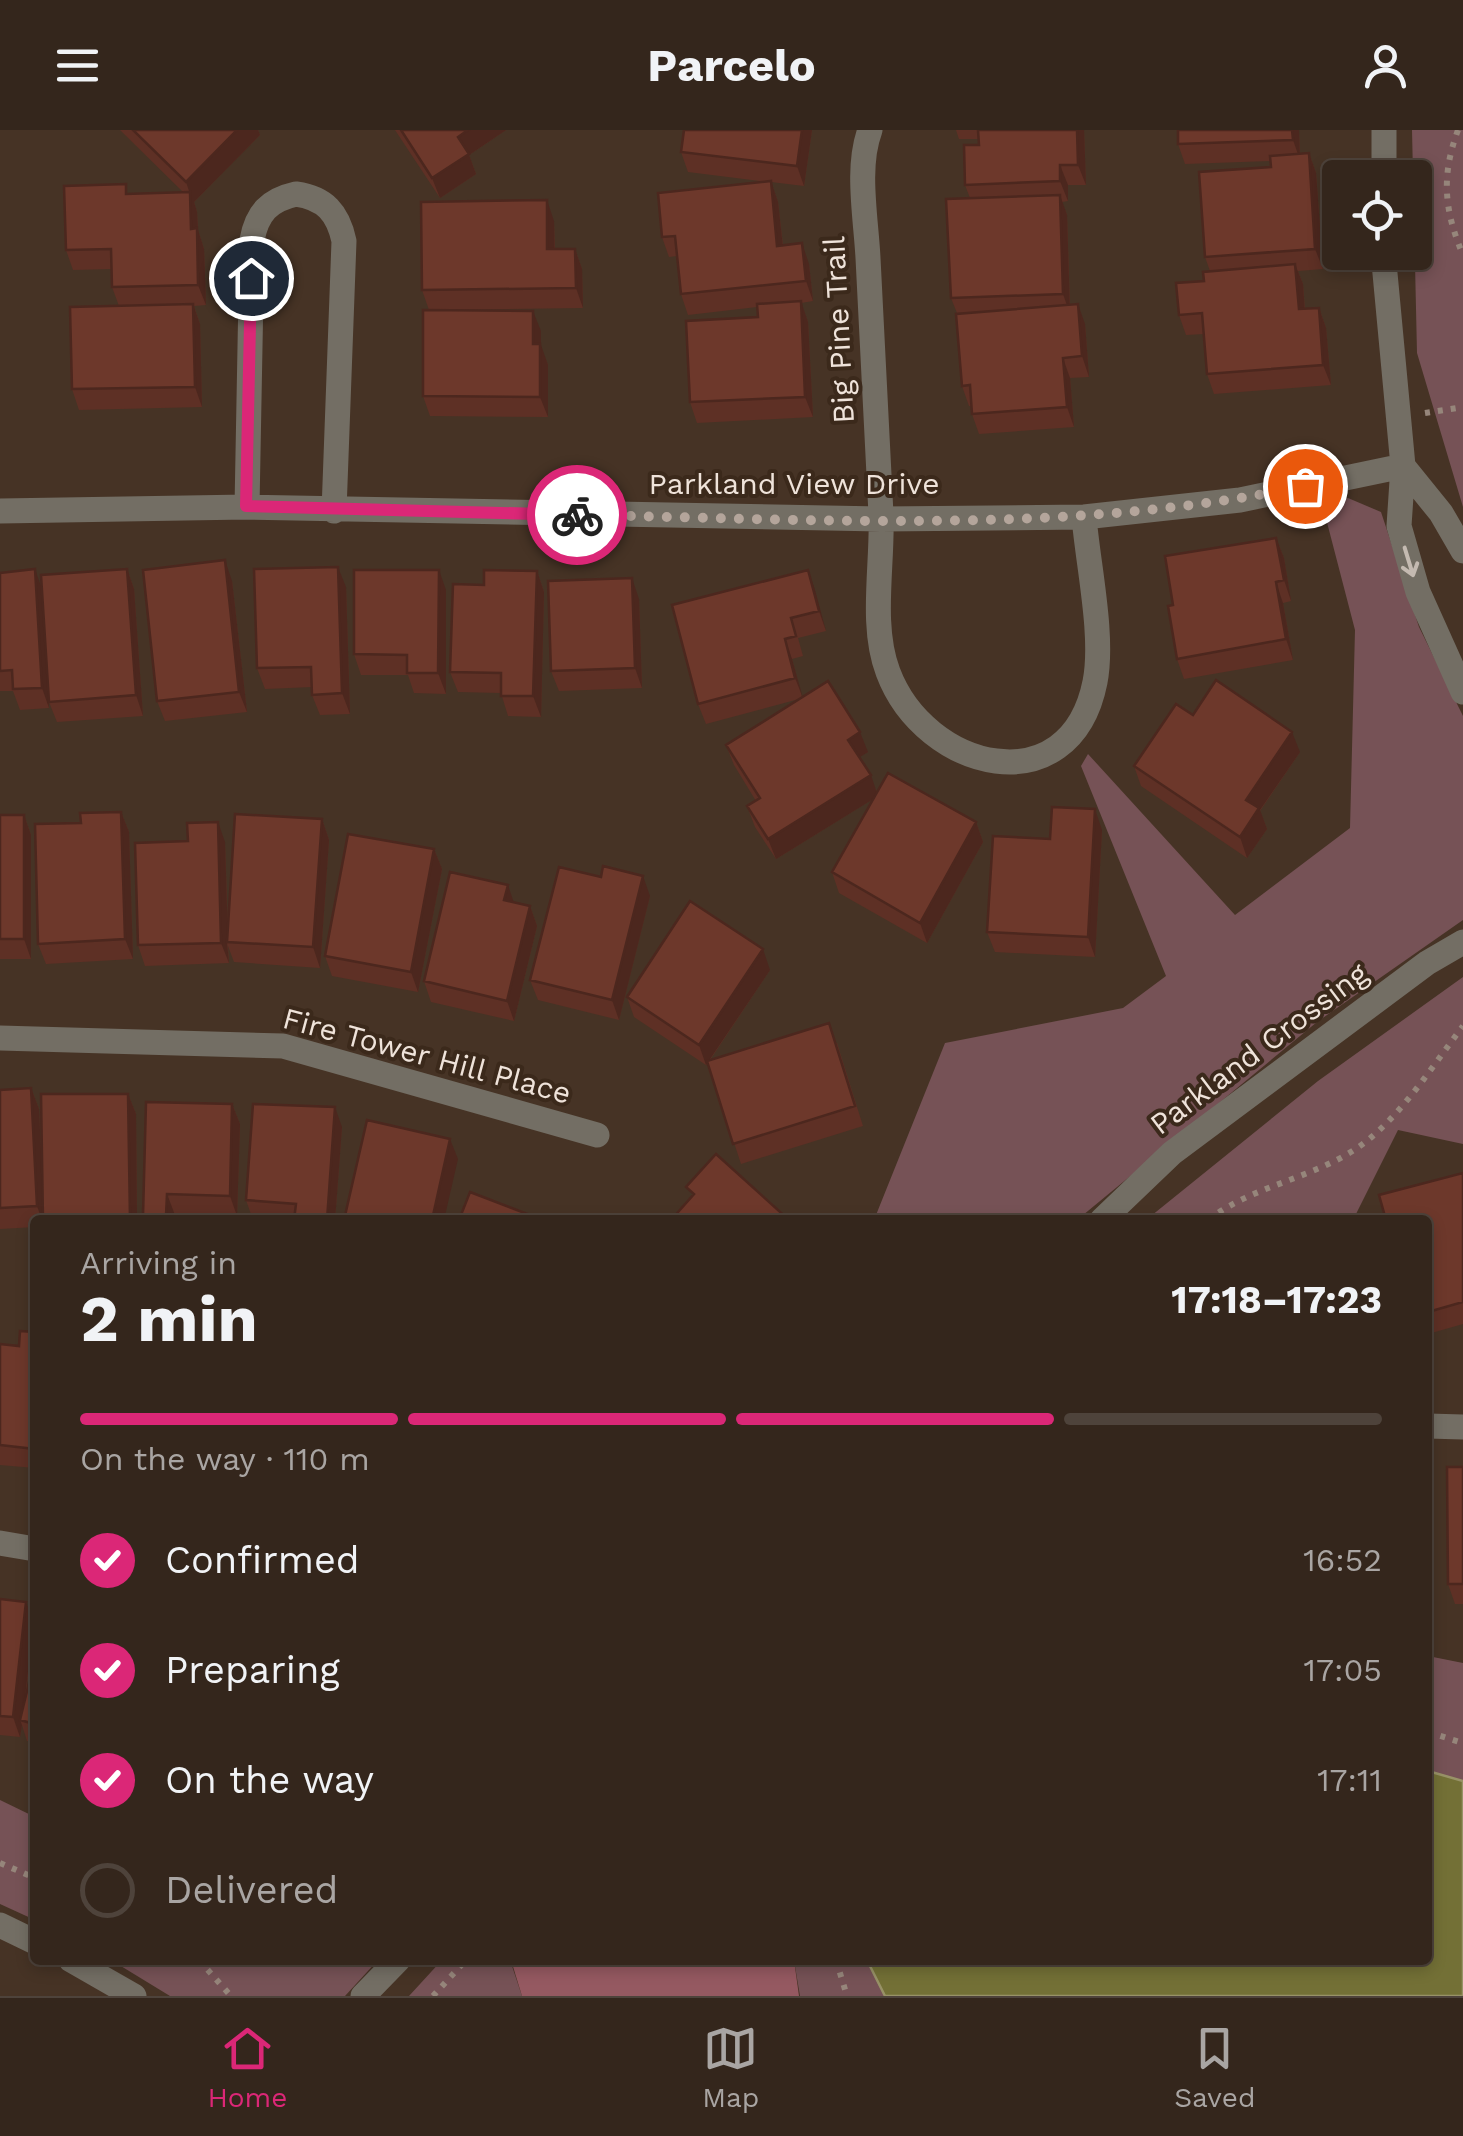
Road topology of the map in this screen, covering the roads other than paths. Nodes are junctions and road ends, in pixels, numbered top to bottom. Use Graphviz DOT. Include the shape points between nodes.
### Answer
graph roads {
  1 [pos="870,130"];
  2 [pos="1384,130"];
  3 [pos="1384,160"];
  4 [pos="1386,270"];
  5 [pos="1403,466"];
  6 [pos="246,506"];
  7 [pos="0,511"];
  8 [pos="334,511"];
  9 [pos="1084,516"];
  10 [pos="881,519"];
  11 [pos="1463,551"];
  12 [pos="1463,692"];
  13 [pos="1463,942"];
  14 [pos="0,1038"];
  15 [pos="597,1135"];
  16 [pos="1107,1215"];
  17 [pos="1432,1426"];
  18 [pos="1463,1427"];
  19 [pos="0,1543"];
  20 [pos="30,1548"];
  21 [pos="0,1926"];
  22 [pos="30,1940"];
  23 [pos="80,1965"];
  24 [pos="393,1965"];
  25 [pos="134,1996"];
  26 [pos="363,1996"];
  1 -- 10 [label="street, Big Pine Trail" via="864,192"];
  2 -- 3 [label="street"];
  4 -- 5 [label="street"];
  5 -- 9 [label="street, Parkland View Drive" via="1240,500"];
  5 -- 11 [label="street"];
  5 -- 12 [label="street, one-way" via="1399,526 1418,592"];
  6 -- 7 [label="street, Parkland View Drive"];
  6 -- 8 [label="street, Parkland View Drive"];
  6 -- 8 [label="street" via="252,240 266,206 296,194 326,204 344,241"];
  8 -- 10 [label="street, Parkland View Drive"];
  9 -- 10 [label="street, Parkland View Drive"];
  9 -- 10 [label="street, Big Pine Trail" via="1095,682 1084,714 1063,740 1035,758 1006,764 971,758 937,739 888,674 881,641"];
  13 -- 16 [label="street, Parkland Crossing" via="1172,1153"];
  14 -- 15 [label="street, Fire Tower Hill Place" via="283,1046"];
  17 -- 18 [label="street"];
  19 -- 20 [label="street"];
  21 -- 22 [label="street"];
  23 -- 25 [label="street"];
  24 -- 26 [label="street"];
}
